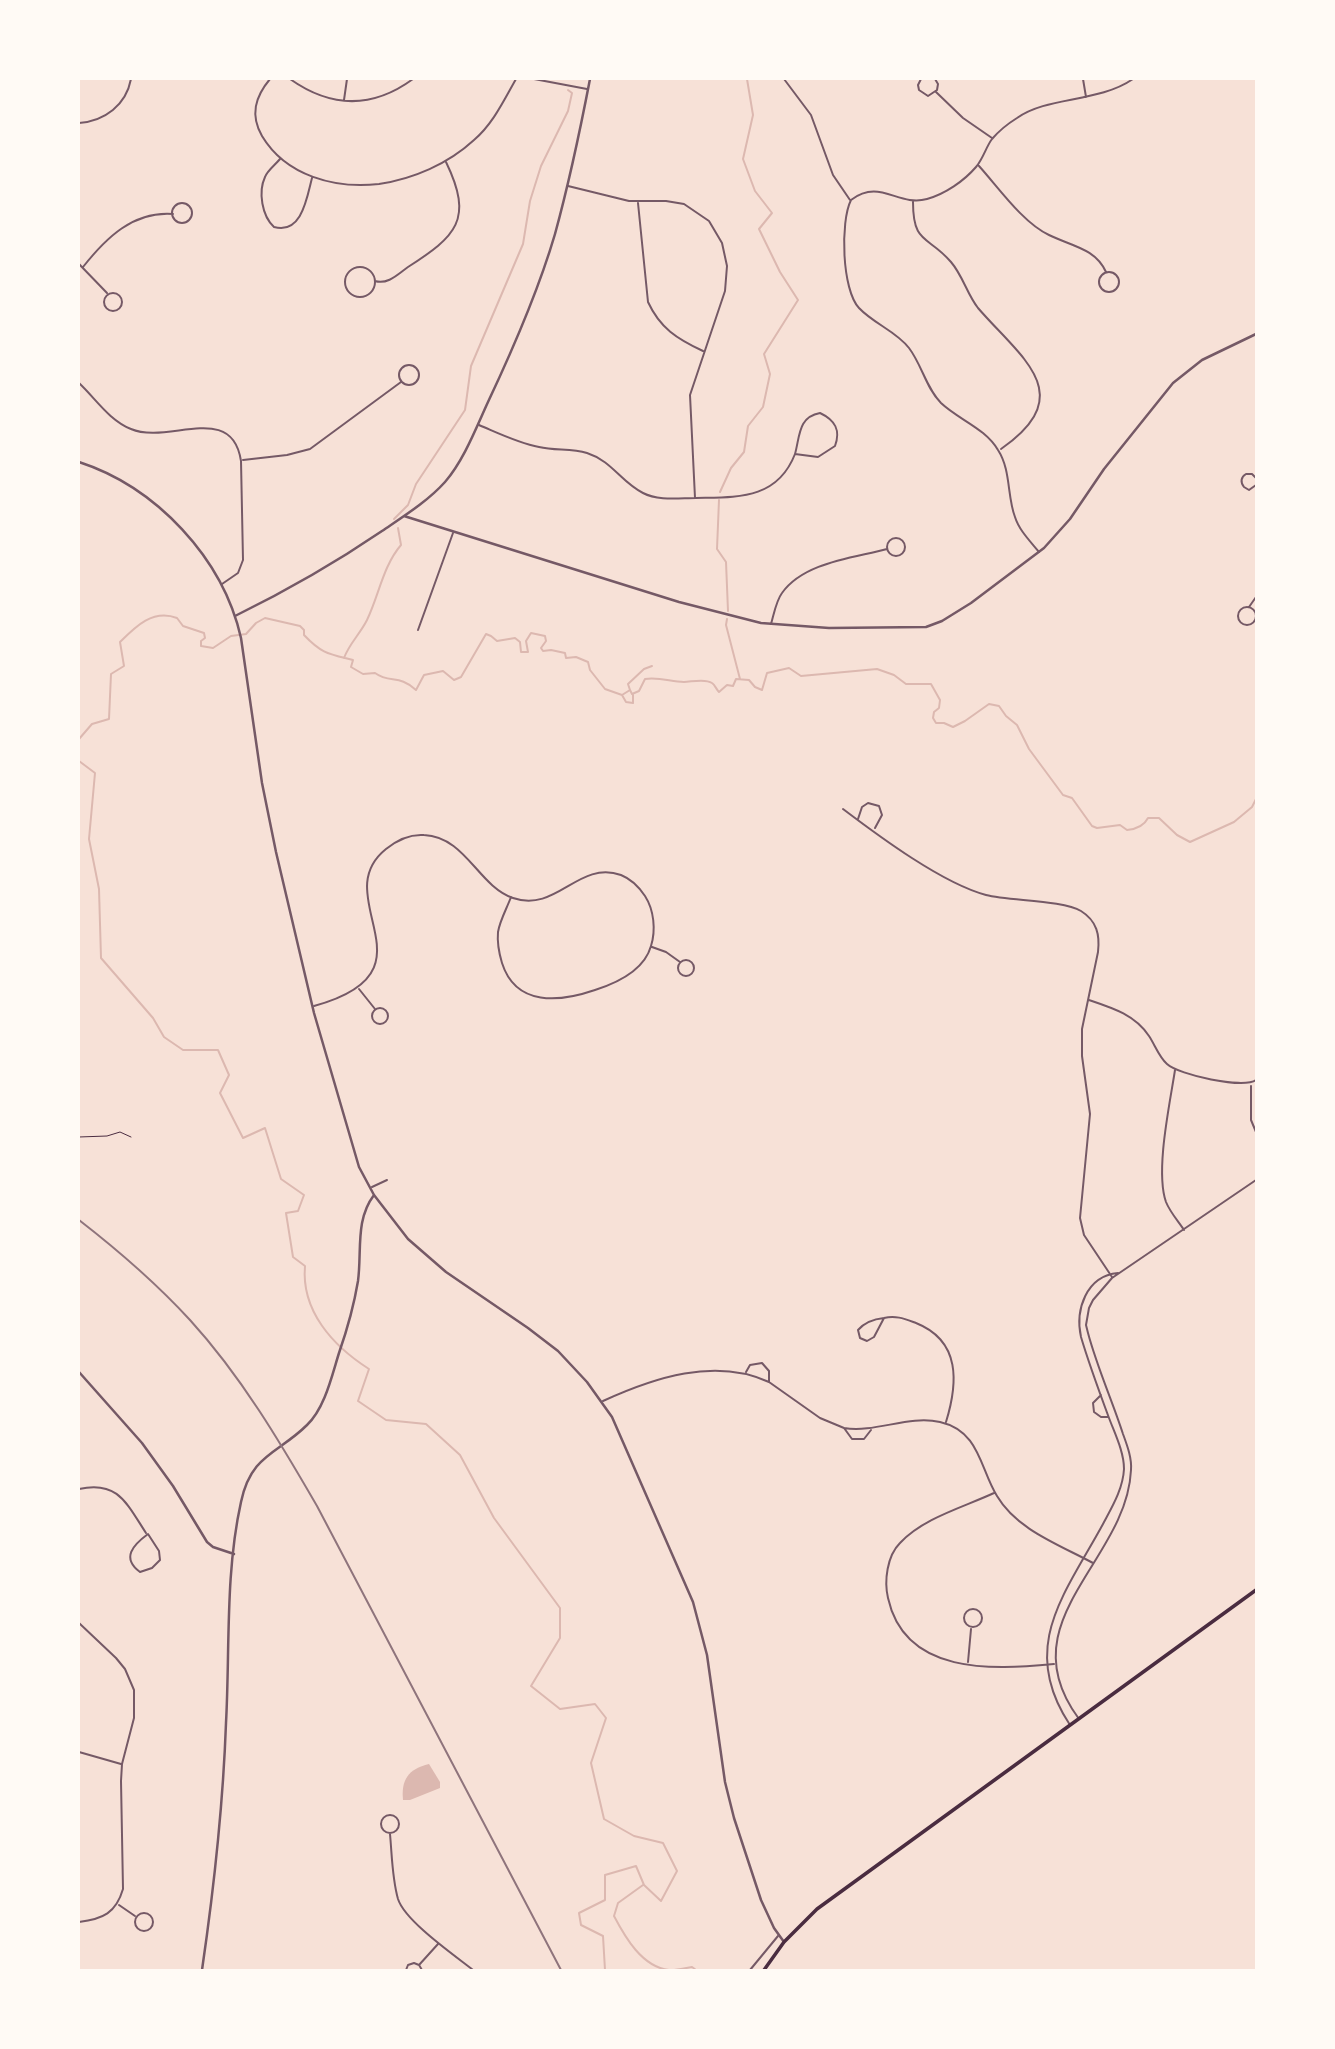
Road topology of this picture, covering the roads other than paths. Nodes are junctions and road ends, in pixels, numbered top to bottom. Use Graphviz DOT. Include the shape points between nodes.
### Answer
graph roads {
  1 [pos="131,79"];
  2 [pos="270,79"];
  3 [pos="290,79"];
  4 [pos="347,79"];
  5 [pos="413,79"];
  6 [pos="516,79"];
  7 [pos="534,79"];
  8 [pos="590,79"];
  9 [pos="784,79"];
  10 [pos="921,79"];
  11 [pos="935,79"];
  12 [pos="1083,79"];
  13 [pos="1133,79"];
  14 [pos="588,90"];
  15 [pos="936,92"];
  16 [pos="1086,98"];
  17 [pos="344,102"];
  18 [pos="79,123"];
  19 [pos="992,139"];
  20 [pos="280,159"];
  21 [pos="446,161"];
  22 [pos="978,165"];
  23 [pos="313,177"];
  24 [pos="567,186"];
  25 [pos="851,201"];
  26 [pos="913,201"];
  27 [pos="638,202"];
  28 [pos="173,214"];
  29 [pos="79,264"];
  30 [pos="83,267"];
  31 [pos="1106,272"];
  32 [pos="375,281"];
  33 [pos="108,294"];
  34 [pos="1256,334"];
  35 [pos="704,351"];
  36 [pos="401,382"];
  37 [pos="79,383"];
  38 [pos="478,425"];
  39 [pos="999,451"];
  40 [pos="796,454"];
  41 [pos="242,461"];
  42 [pos="79,462"];
  43 [pos="1256,478"];
  44 [pos="1256,485"];
  45 [pos="695,498"];
  46 [pos="404,516"];
  47 [pos="453,533"];
  48 [pos="887,549"];
  49 [pos="1039,552"];
  50 [pos="221,585"];
  51 [pos="1256,597"];
  52 [pos="1249,607"];
  53 [pos="235,616"];
  54 [pos="771,625"];
  55 [pos="418,630"];
  56 [pos="843,809"];
  57 [pos="858,820"];
  58 [pos="874,830"];
  59 [pos="511,897"];
  60 [pos="651,946"];
  61 [pos="680,962"];
  62 [pos="358,988"];
  63 [pos="1088,999"];
  64 [pos="313,1007"];
  65 [pos="375,1009"];
  66 [pos="1175,1069"];
  67 [pos="1256,1080"];
  68 [pos="1251,1084"];
  69 [pos="1256,1132"];
  70 [pos="387,1180"];
  71 [pos="1256,1180"];
  72 [pos="370,1188"];
  73 [pos="374,1195"];
  74 [pos="1184,1231"];
  75 [pos="1111,1276"];
  76 [pos="884,1318"];
  77 [pos="79,1371"];
  78 [pos="745,1373"];
  79 [pos="769,1382"];
  80 [pos="1101,1395"];
  81 [pos="602,1402"];
  82 [pos="1109,1417"];
  83 [pos="946,1424"];
  84 [pos="844,1427"];
  85 [pos="872,1428"];
  86 [pos="79,1489"];
  87 [pos="994,1493"];
  88 [pos="148,1534"];
  89 [pos="234,1554"];
  90 [pos="1085,1558"];
  91 [pos="1094,1563"];
  92 [pos="1256,1590"];
  93 [pos="79,1623"];
  94 [pos="971,1627"];
  95 [pos="968,1663"];
  96 [pos="1055,1664"];
  97 [pos="1047,1665"];
  98 [pos="1080,1720"];
  99 [pos="1071,1726"];
  100 [pos="79,1752"];
  101 [pos="122,1764"];
  102 [pos="390,1834"];
  103 [pos="118,1905"];
  104 [pos="136,1917"];
  105 [pos="79,1922"];
  106 [pos="779,1936"];
  107 [pos="784,1942"];
  108 [pos="439,1943"];
  109 [pos="419,1965"];
  110 [pos="202,1970"];
  111 [pos="405,1970"];
  112 [pos="422,1970"];
  113 [pos="473,1970"];
  114 [pos="750,1970"];
  115 [pos="764,1970"];
  1 -- 18 [label="street" via="126,96 115,109 103,118"];
  2 -- 20 [label="street" via="256,100 254,114 258,128"];
  3 -- 17 [label="street" via="310,92"];
  4 -- 17 [label="street"];
  5 -- 17 [label="street" via="387,95"];
  6 -- 21 [label="street" via="483,132"];
  7 -- 14 [label="street"];
  8 -- 14 [label="street"];
  9 -- 25 [label="street" via="811,115 833,175"];
  10 -- 15 [label="street" via="918,88 923,95"];
  11 -- 15 [label="street"];
  12 -- 16 [label="street"];
  13 -- 16 [label="street"];
  14 -- 24 [label="street"];
  15 -- 19 [label="street"];
  16 -- 19 [label="street" via="1033,110"];
  19 -- 22 [label="street"];
  20 -- 23 [label="street"];
  20 -- 23 [label="street" via="264,182 264,212 274,227 284,228 299,219"];
  21 -- 23 [label="street" via="376,184"];
  21 -- 32 [label="street" via="458,193 455,227 445,242 428,254 387,281"];
  22 -- 26 [label="street" via="944,192"];
  22 -- 31 [label="street" via="1032,223 1093,254"];
  24 -- 27 [label="street"];
  24 -- 38 [label="street" via="542,273"];
  25 -- 26 [label="street" via="873,190"];
  25 -- 39 [label="street" via="844,237 852,298 908,347 940,402 987,436"];
  26 -- 39 [label="street" via="919,234 947,256 976,305 1037,377 1041,400 1036,413 1020,435"];
  27 -- 35 [label="street" via="653,314 678,340"];
  27 -- 35 [label="street" via="676,202 692,208 709,221 722,243 727,266 725,291"];
  28 -- 28 [label="street" via="183,223 192,214 189,206 181,204"];
  28 -- 30 [label="street" via="138,219 123,227 107,238"];
  29 -- 30 [label="street"];
  30 -- 33 [label="street"];
  31 -- 31 [label="street" via="1115,274 1119,282 1110,293 1099,286"];
  32 -- 32 [label="street" via="371,292 359,296 349,291 345,281 351,270 359,267 370,271"];
  33 -- 33 [label="street" via="105,306 117,310 121,297"];
  34 -- 49 [label="street" via="1202,360 1173,383 1104,468 1063,528"];
  35 -- 45 [label="street" via="690,395"];
  36 -- 36 [label="street" via="403,367 416,369 414,384"];
  36 -- 41 [label="street" via="310,449"];
  37 -- 41 [label="street" via="113,418 132,429 148,434 220,430 233,438"];
  38 -- 45 [label="street" via="537,447 588,453 609,463 645,494"];
  38 -- 46 [label="street" via="447,479"];
  39 -- 49 [label="street" via="1015,518"];
  40 -- 40 [label="street" via="806,418 820,413 833,422 838,435 829,452 818,457"];
  40 -- 45 [label="street" via="775,482 752,495"];
  41 -- 50 [label="street" via="243,560 238,573"];
  42 -- 50 [label="street" via="135,489 164,512 190,538"];
  43 -- 44 [label="street" via="1249,473 1241,480 1246,489"];
  46 -- 47 [label="street"];
  46 -- 53 [label="street" via="320,570"];
  47 -- 54 [label="street"];
  47 -- 55 [label="street"];
  48 -- 48 [label="street" via="899,555 905,544 893,538"];
  48 -- 54 [label="street" via="812,570 796,579 781,594"];
  49 -- 54 [label="street" via="931,626"];
  50 -- 53 [label="street"];
  51 -- 52 [label="street"];
  52 -- 52 [label="street" via="1238,615 1247,625 1256,615"];
  53 -- 64 [label="street" via="265,799"];
  56 -- 57 [label="street"];
  57 -- 58 [label="street"];
  57 -- 58 [label="street" via="862,807 868,803 879,806 882,815"];
  58 -- 63 [label="street" via="936,873 985,895 1083,912 1097,928 1099,940"];
  59 -- 60 [label="street" via="542,900 594,872 610,871 627,878 647,900 654,928"];
  59 -- 60 [label="street" via="498,931 498,948 510,980 540,998 557,1000 606,987 628,976"];
  59 -- 62 [label="street" via="460,850 434,835 410,835 393,844 370,870 367,899 378,953 370,976"];
  60 -- 61 [label="street"];
  61 -- 61 [label="street" via="681,975 692,974 691,961"];
  62 -- 64 [label="street"];
  62 -- 65 [label="street"];
  63 -- 66 [label="street" via="1133,1019"];
  63 -- 75 [label="street" via="1081,1045 1090,1114 1080,1218 1084,1235"];
  64 -- 72 [label="street" via="352,1146"];
  65 -- 65 [label="street" via="386,1010 384,1023 372,1019"];
  66 -- 68 [label="street"];
  66 -- 74 [label="street" via="1163,1185 1166,1200"];
  67 -- 68 [label="street"];
  68 -- 69 [label="street" via="1251,1120"];
  70 -- 72 [label="street"];
  71 -- 74 [label="street"];
  72 -- 73 [label="street"];
  73 -- 81 [label="street" via="426,1256 544,1339"];
  73 -- 89 [label="street" via="363,1212 358,1281 324,1395 309,1424 264,1457 250,1474 241,1500"];
  74 -- 75 [label="street"];
  75 -- 80 [label="street" via="1087,1292 1079,1318"];
  75 -- 91 [label="street" via="1093,1300 1086,1325 1127,1446 1131,1473 1124,1504"];
  76 -- 76 [label="street" via="861,1326 860,1338 874,1337"];
  76 -- 83 [label="street" via="896,1316 923,1326 945,1348 956,1382"];
  77 -- 89 [label="street" via="142,1443 207,1542"];
  78 -- 79 [label="street"];
  78 -- 79 [label="street" via="762,1363 769,1371"];
  78 -- 81 [label="street" via="671,1377"];
  79 -- 84 [label="street" via="820,1418"];
  80 -- 82 [label="street"];
  80 -- 82 [label="street" via="1093,1403 1094,1412"];
  81 -- 106 [label="street" via="694,1602 707,1655 728,1797 761,1900"];
  82 -- 90 [label="street" via="1122,1455 1122,1478 1115,1503"];
  83 -- 85 [label="street" via="930,1421"];
  83 -- 87 [label="street" via="971,1441"];
  84 -- 85 [label="street"];
  84 -- 85 [label="street" via="858,1441"];
  86 -- 88 [label="street" via="113,1489"];
  87 -- 90 [label="street" via="1012,1516"];
  87 -- 95 [label="street" via="913,1532 896,1546 888,1568 891,1611 907,1639 931,1656"];
  88 -- 88 [label="street" via="160,1560 140,1572 129,1556 133,1546"];
  89 -- 110 [label="street" via="219,1843"];
  90 -- 91 [label="street"];
  90 -- 97 [label="street" via="1056,1611 1049,1631"];
  91 -- 96 [label="street" via="1058,1631"];
  92 -- 98 [label="main road"];
  93 -- 101 [label="street" via="116,1658 134,1690 134,1718"];
  94 -- 94 [label="street" via="964,1615 976,1609 982,1621"];
  94 -- 95 [label="street"];
  95 -- 97 [label="street" via="1002,1668"];
  96 -- 97 [label="street"];
  96 -- 98 [label="street" via="1063,1694"];
  97 -- 99 [label="street" via="1052,1693"];
  98 -- 99 [label="main road"];
  99 -- 107 [label="main road" via="838,1893"];
  100 -- 101 [label="street"];
  101 -- 103 [label="street" via="124,1879"];
  102 -- 102 [label="street" via="399,1823 388,1815 380,1825"];
  102 -- 108 [label="street" via="394,1880 402,1907"];
  103 -- 104 [label="street"];
  103 -- 105 [label="street" via="100,1918"];
  104 -- 104 [label="street" via="140,1930 153,1926 149,1913"];
  106 -- 107 [label="street"];
  106 -- 114 [label="street"];
  107 -- 115 [label="main road"];
  108 -- 109 [label="street"];
  108 -- 113 [label="street"];
  109 -- 111 [label="street" via="411,1963"];
  109 -- 112 [label="street"];
}
